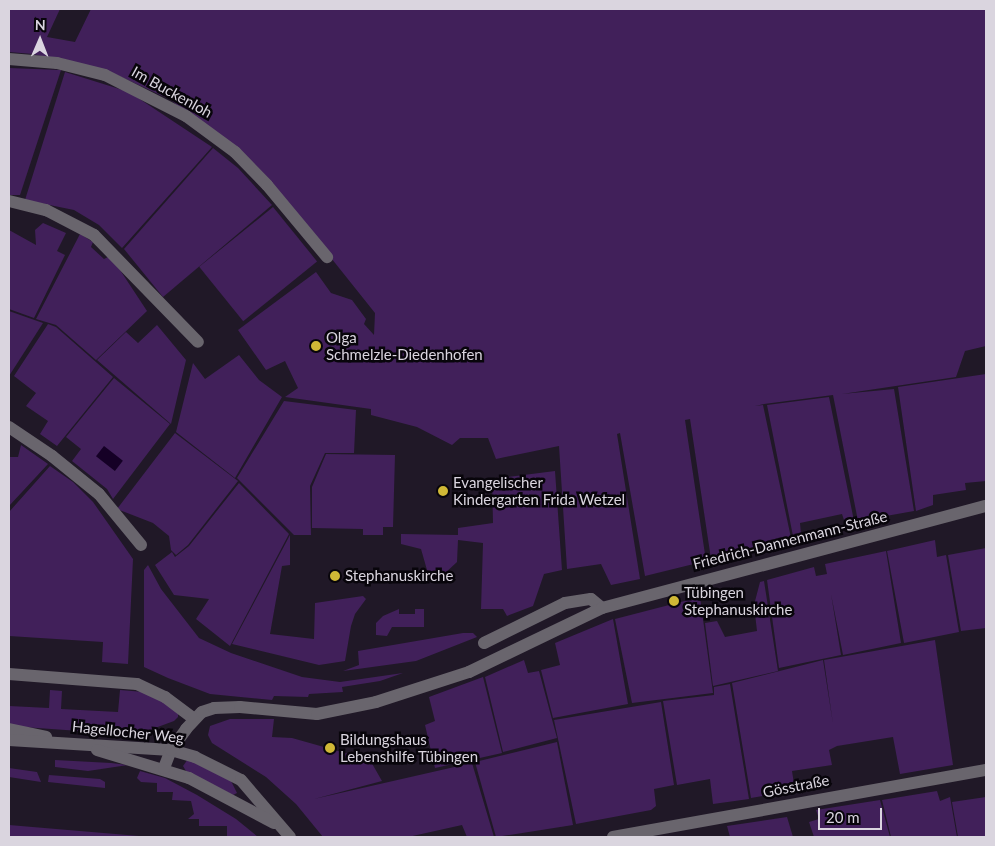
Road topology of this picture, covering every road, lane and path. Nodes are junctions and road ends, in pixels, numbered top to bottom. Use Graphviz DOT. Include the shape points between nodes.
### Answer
graph roads {
  1 [pos="9,59"];
  2 [pos="9,201"];
  3 [pos="326,257"];
  4 [pos="198,342"];
  5 [pos="9,427"];
  6 [pos="986,506"];
  7 [pos="140,545"];
  8 [pos="602,608"];
  9 [pos="484,643"];
  10 [pos="9,674"];
  11 [pos="194,719"];
  12 [pos="9,729"];
  13 [pos="9,740"];
  14 [pos="63,742"];
  15 [pos="171,750"];
  16 [pos="164,768"];
  17 [pos="986,770"];
  18 [pos="286,833"];
  19 [pos="613,837"];
  1 -- 3 [label="street, Im Buckenloh" via="57,63 105,75 186,116 234,152 267,185"];
  2 -- 4 [label="street" via="46,210 94,235"];
  5 -- 7 [label="street" via="99,494"];
  6 -- 8 [label="street, Friedrich-Dannenmann-Straße"];
  8 -- 9 [label="street" via="591,599 565,603"];
  8 -- 11 [label="street, Friedrich-Dannenmann-Straße" via="468,672 376,702 317,714 227,707 202,712"];
  10 -- 11 [label="street, Hagellocher Weg" via="137,684 165,697"];
  11 -- 15 [label="street, Friedrich-Dannenmann-Straße"];
  12 -- 14 [label="street, Hagellocher Weg"];
  13 -- 14 [label="street, Hagellocher Weg"];
  14 -- 15 [label="street, Hagellocher Weg"];
  14 -- 16 [label="street, Hagellocher Weg"];
  15 -- 16 [label="street, Friedrich-Dannenmann-Straße"];
  15 -- 18 [label="street, Hagellocher Weg" via="213,764 241,780"];
  16 -- 18 [label="street, Hagellocher Weg" via="216,790"];
  17 -- 19 [label="street, Gösstraße"];
}
